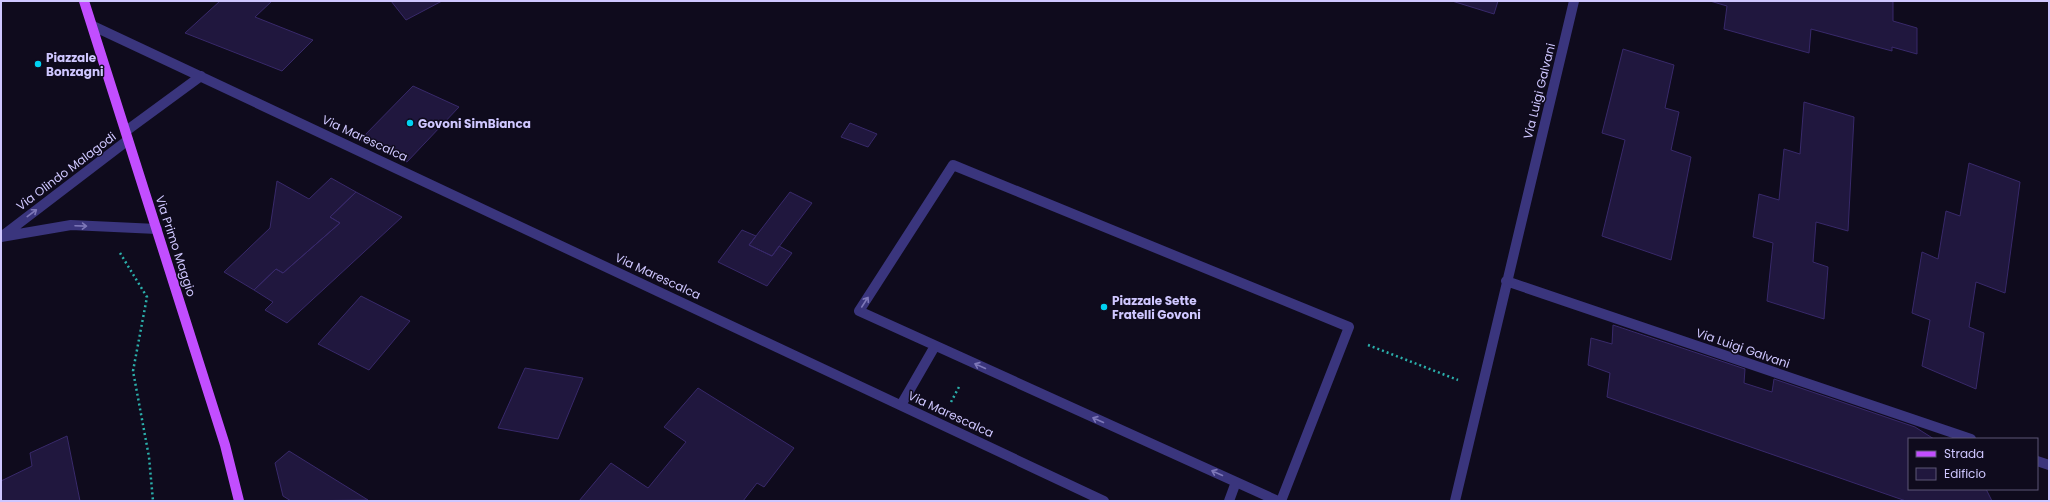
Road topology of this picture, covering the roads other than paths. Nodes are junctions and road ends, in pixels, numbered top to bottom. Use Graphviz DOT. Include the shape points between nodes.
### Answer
graph roads {
  1 [pos="84,1"];
  2 [pos="1574,1"];
  3 [pos="93,26"];
  4 [pos="201,76"];
  5 [pos="127,136"];
  6 [pos="157,229"];
  7 [pos="1,237"];
  8 [pos="1506,281"];
  9 [pos="934,346"];
  10 [pos="901,405"];
  11 [pos="1968,438"];
  12 [pos="2038,461"];
  13 [pos="2049,466"];
  14 [pos="1236,482"];
  15 [pos="239,501"];
  16 [pos="1104,501"];
  17 [pos="1229,501"];
  18 [pos="1279,501"];
  19 [pos="1455,501"];
  1 -- 3 [label="main road, Via Primo Maggio"];
  2 -- 8 [label="street, Via Luigi Galvani"];
  3 -- 4 [label="street, Via Marescalca"];
  3 -- 5 [label="main road, Via Primo Maggio"];
  4 -- 5 [label="street"];
  4 -- 10 [label="street, Via Marescalca"];
  5 -- 6 [label="main road, Via Primo Maggio"];
  7 -- 5 [label="street, Via Olindo Malagodi, one-way"];
  7 -- 6 [label="street, one-way" via="71,226"];
  6 -- 15 [label="main road, Via Primo Maggio" via="225,445"];
  8 -- 11 [label="street, Via Luigi Galvani"];
  8 -- 19 [label="street, Via Luigi Galvani"];
  9 -- 10 [label="street"];
  14 -- 9 [label="street, one-way"];
  9 -- 18 [label="street, one-way" via="859,311 953,165 1349,327"];
  10 -- 16 [label="street, Via Marescalca"];
  12 -- 13 [label="street"];
  14 -- 17 [label="street"];
  14 -- 18 [label="street"];
}
